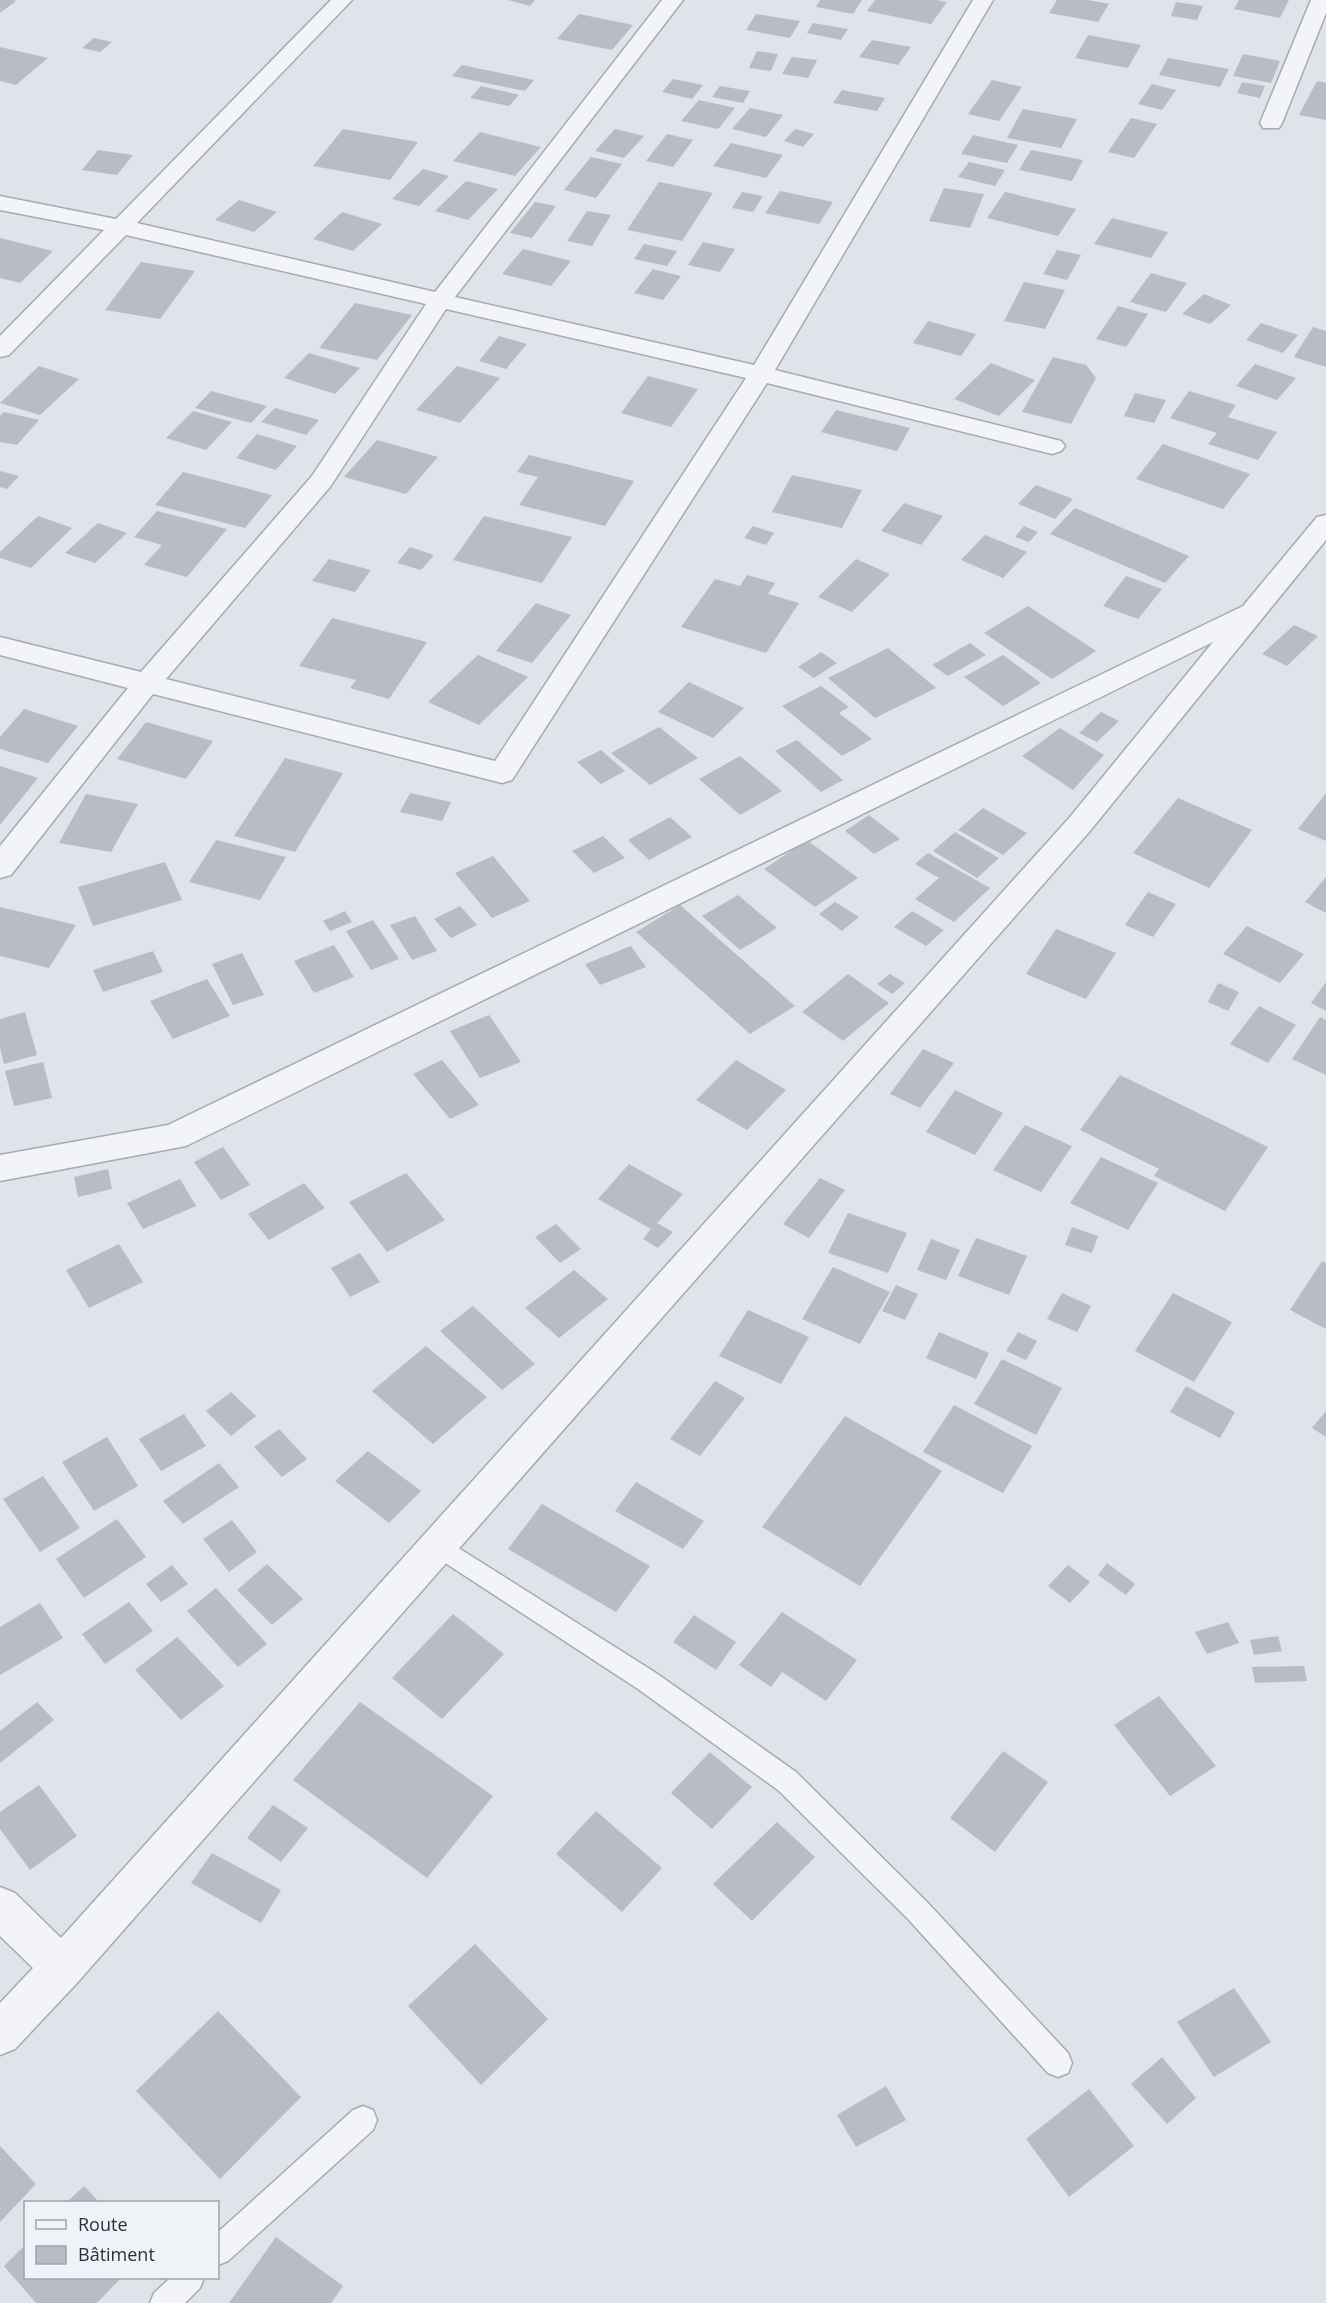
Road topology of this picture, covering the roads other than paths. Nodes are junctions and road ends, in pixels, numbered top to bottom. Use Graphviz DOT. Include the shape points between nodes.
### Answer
graph roads {
  1 [pos="342,0"];
  2 [pos="674,0"];
  3 [pos="983,0"];
  4 [pos="1322,0"];
  5 [pos="1271,123"];
  6 [pos="0,203"];
  7 [pos="118,226"];
  8 [pos="439,302"];
  9 [pos="0,350"];
  10 [pos="761,374"];
  11 [pos="1052,446"];
  12 [pos="1326,524"];
  13 [pos="1253,612"];
  14 [pos="0,646"];
  15 [pos="146,685"];
  16 [pos="0,867"];
  17 [pos="0,1168"];
  18 [pos="438,1546"];
  19 [pos="0,1907"];
  20 [pos="62,1968"];
  21 [pos="0,2034"];
  22 [pos="1058,2063"];
  23 [pos="363,2120"];
  24 [pos="219,2250"];
  25 [pos="188,2279"];
  26 [pos="165,2303"];
  1 -- 7 [label="street"];
  2 -- 8 [label="street"];
  3 -- 10 [label="street"];
  4 -- 5 [label="street"];
  6 -- 7 [label="street"];
  7 -- 8 [label="street"];
  7 -- 9 [label="street"];
  8 -- 10 [label="street"];
  8 -- 15 [label="street" via="321,481"];
  10 -- 11 [label="street"];
  10 -- 15 [label="street" via="502,773"];
  12 -- 13 [label="street"];
  13 -- 17 [label="street" via="174,1137"];
  13 -- 18 [label="street" via="1080,824"];
  14 -- 15 [label="street"];
  15 -- 16 [label="street"];
  18 -- 20 [label="street"];
  18 -- 22 [label="lane" via="647,1681 786,1781 917,1910"];
  19 -- 20 [label="street"];
  20 -- 21 [label="street"];
  23 -- 24 [label="lane"];
  25 -- 26 [label="lane"];
}
